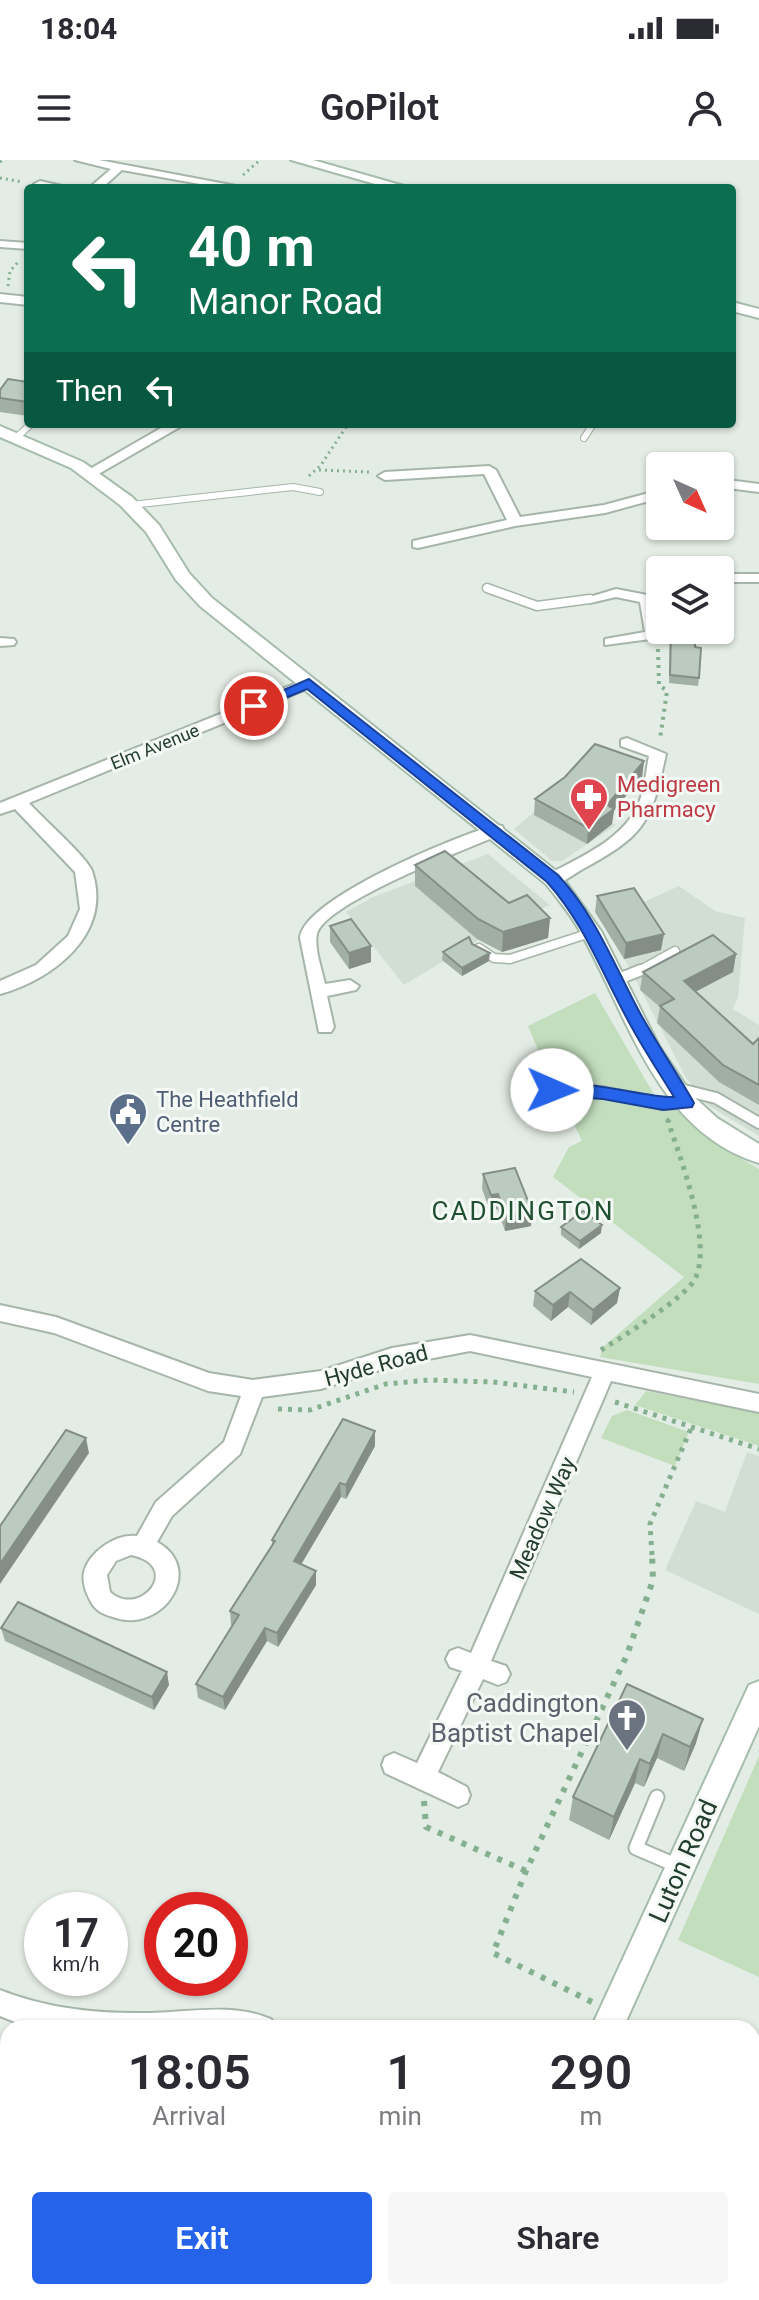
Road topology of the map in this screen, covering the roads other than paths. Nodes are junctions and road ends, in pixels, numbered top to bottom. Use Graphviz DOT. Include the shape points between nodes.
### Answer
graph roads {
  1 [pos="80,160"];
  2 [pos="298,160"];
  3 [pos="119,167"];
  4 [pos="100,184"];
  5 [pos="218,184"];
  6 [pos="389,184"];
  7 [pos="0,244"];
  8 [pos="24,252"];
  9 [pos="736,307"];
  10 [pos="759,314"];
  11 [pos="171,428"];
  12 [pos="590,428"];
  13 [pos="16,431"];
  14 [pos="584,438"];
  15 [pos="506,467"];
  16 [pos="489,470"];
  17 [pos="90,473"];
  18 [pos="385,476"];
  19 [pos="734,485"];
  20 [pos="759,488"];
  21 [pos="320,492"];
  22 [pos="646,498"];
  23 [pos="131,505"];
  24 [pos="515,522"];
  25 [pos="418,544"];
  26 [pos="734,578"];
  27 [pos="759,578"];
  28 [pos="487,588"];
  29 [pos="646,596"];
  30 [pos="590,599"];
  31 [pos="646,640"];
  32 [pos="610,642"];
  33 [pos="309,683"];
  34 [pos="627,743"];
  35 [pos="19,803"];
  36 [pos="0,809"];
  37 [pos="496,830"];
  38 [pos="553,879"];
  39 [pos="593,932"];
  40 [pos="476,946"];
  41 [pos="675,951"];
  42 [pos="616,980"];
  43 [pos="350,986"];
  44 [pos="0,988"];
  45 [pos="318,991"];
  46 [pos="325,1027"];
  47 [pos="552,1090"];
  48 [pos="680,1095"];
  49 [pos="759,1123"];
  50 [pos="759,1154"];
  51 [pos="0,1313"];
  52 [pos="605,1371"];
  53 [pos="251,1399"];
  54 [pos="759,1403"];
  55 [pos="143,1546"];
  56 [pos="759,1694"];
  57 [pos="394,1765"];
  58 [pos="423,1777"];
  59 [pos="458,1795"];
  60 [pos="657,1797"];
  61 [pos="680,1867"];
  62 [pos="0,2003"];
  63 [pos="54,2020"];
  64 [pos="611,2020"];
  1 -- 3 [label="street"];
  2 -- 6 [label="street"];
  3 -- 4 [label="street"];
  3 -- 5 [label="street"];
  7 -- 8 [label="street"];
  9 -- 10 [label="street"];
  11 -- 17 [label="street"];
  12 -- 14 [label="lane"];
  13 -- 17 [label="street"];
  15 -- 16 [label="street"];
  16 -- 18 [label="street"];
  16 -- 24 [label="street"];
  17 -- 23 [label="street"];
  19 -- 20 [label="street"];
  21 -- 23 [label="lane" via="293,487"];
  22 -- 24 [label="street"];
  23 -- 33 [label="street" via="206,602"];
  24 -- 25 [label="street"];
  26 -- 27 [label="street"];
  28 -- 30 [label="lane" via="522,606 539,608"];
  29 -- 30 [label="street" via="612,587"];
  31 -- 32 [label="street"];
  33 -- 35 [label="street, Elm Avenue"];
  33 -- 37 [label="street"];
  34 -- 38 [label="street" via="658,754 647,806 630,829"];
  35 -- 36 [label="street, Elm Avenue"];
  35 -- 44 [label="street" via="83,870 89,909 75,939 42,969"];
  37 -- 38 [label="street"];
  37 -- 45 [label="street" via="352,894 317,919 308,937"];
  38 -- 39 [label="street"];
  39 -- 40 [label="lane" via="501,960"];
  39 -- 42 [label="street"];
  41 -- 42 [label="lane"];
  42 -- 48 [label="street"];
  43 -- 45 [label="street"];
  45 -- 46 [label="street"];
  47 -- 48 [label="lane" via="603,1092 663,1104"];
  48 -- 49 [label="lane" via="708,1094"];
  48 -- 50 [label="street"];
  51 -- 53 [label="street, Hyde Road" via="56,1325"];
  52 -- 53 [label="street, Hyde Road" via="470,1343 392,1357"];
  52 -- 54 [label="street, Hyde Road"];
  52 -- 58 [label="street, Meadow Way" via="478,1666"];
  53 -- 55 [label="street" via="232,1448 164,1509"];
  56 -- 61 [label="street, Luton Road"];
  57 -- 58 [label="street"];
  58 -- 59 [label="street"];
  60 -- 61 [label="lane" via="636,1848"];
  61 -- 64 [label="street, Luton Road"];
  62 -- 63 [label="street" via="26,2016"];
}
